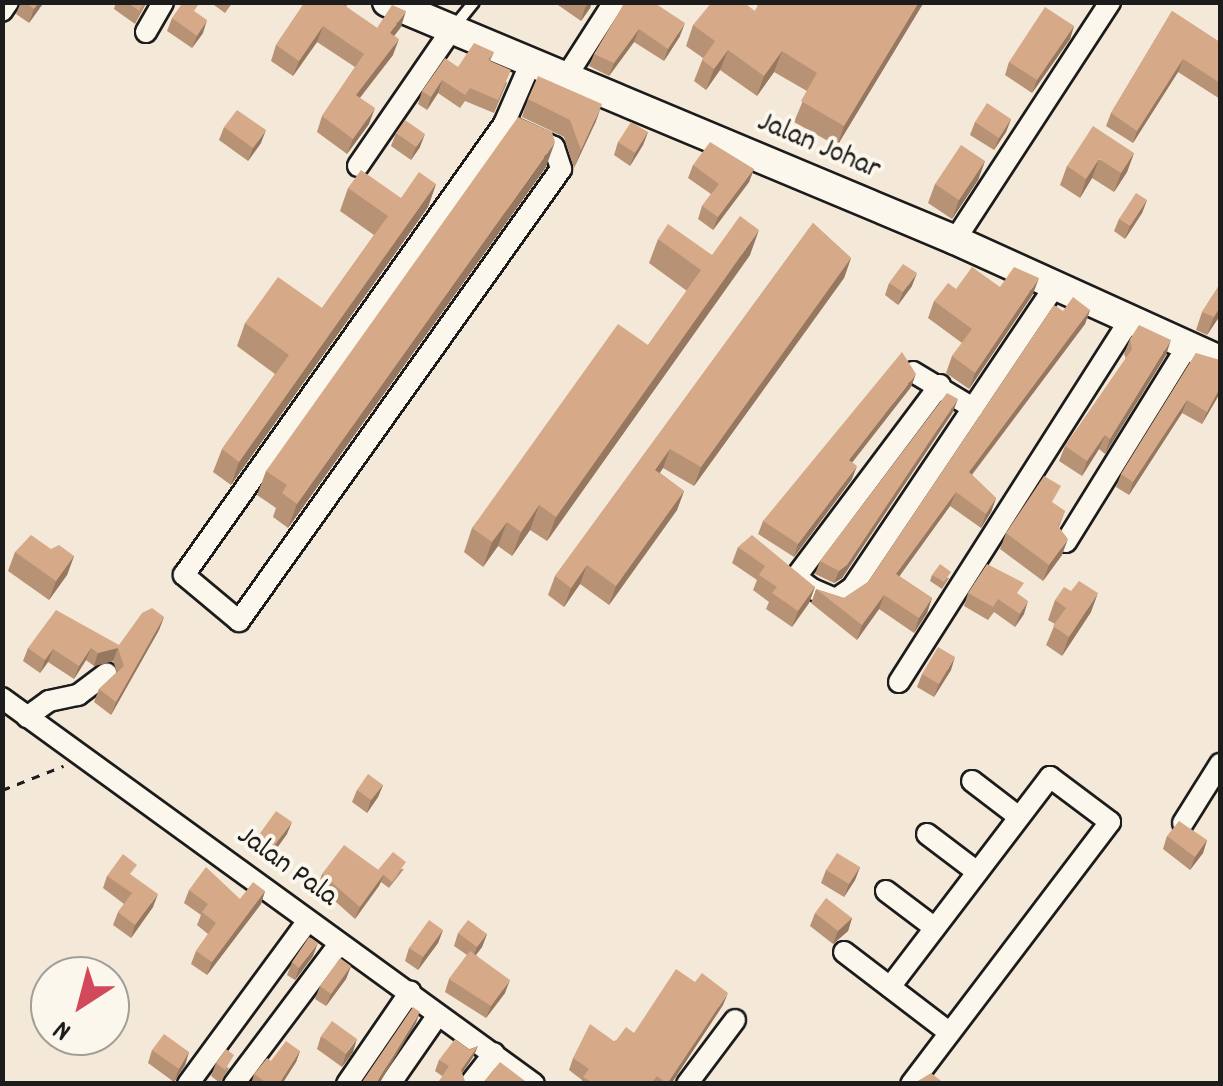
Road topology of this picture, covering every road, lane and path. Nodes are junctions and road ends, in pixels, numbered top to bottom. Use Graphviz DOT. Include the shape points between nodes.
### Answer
graph roads {
  1 [pos="8,2"];
  2 [pos="163,2"];
  3 [pos="386,2"];
  4 [pos="474,2"];
  5 [pos="614,2"];
  6 [pos="1110,2"];
  7 [pos="2,11"];
  8 [pos="452,29"];
  9 [pos="146,32"];
  10 [pos="530,62"];
  11 [pos="566,77"];
  12 [pos="504,124"];
  13 [pos="358,166"];
  14 [pos="955,240"];
  15 [pos="1054,287"];
  16 [pos="1129,321"];
  17 [pos="1187,346"];
  18 [pos="1220,360"];
  19 [pos="914,372"];
  20 [pos="940,385"];
  21 [pos="974,408"];
  22 [pos="1066,542"];
  23 [pos="772,557"];
  24 [pos="796,577"];
  25 [pos="107,673"];
  26 [pos="899,682"];
  27 [pos="2,698"];
  28 [pos="27,716"];
  29 [pos="82,758"];
  30 [pos="1220,764"];
  31 [pos="972,781"];
  32 [pos="2,790"];
  33 [pos="1019,817"];
  34 [pos="1184,823"];
  35 [pos="927,834"];
  36 [pos="977,872"];
  37 [pos="886,891"];
  38 [pos="307,922"];
  39 [pos="935,928"];
  40 [pos="339,944"];
  41 [pos="844,952"];
  42 [pos="890,987"];
  43 [pos="410,992"];
  44 [pos="438,1015"];
  45 [pos="735,1020"];
  46 [pos="950,1032"];
  47 [pos="494,1053"];
  48 [pos="188,1084"];
  49 [pos="234,1084"];
  50 [pos="347,1084"];
  51 [pos="390,1084"];
  52 [pos="470,1084"];
  53 [pos="534,1084"];
  54 [pos="686,1084"];
  55 [pos="912,1084"];
  1 -- 7 [label="street"];
  2 -- 9 [label="street"];
  3 -- 8 [label="street, Jalan Johar"];
  4 -- 8 [label="lane"];
  5 -- 11 [label="street"];
  6 -- 14 [label="street"];
  8 -- 10 [label="street, Jalan Johar"];
  8 -- 13 [label="street"];
  10 -- 11 [label="street, Jalan Johar"];
  10 -- 12 [label="street"];
  11 -- 14 [label="street, Jalan Johar"];
  12 -- 12 [label="street" via="184,576 239,621 561,170 554,147"];
  14 -- 15 [label="street, Jalan Johar"];
  15 -- 16 [label="street, Jalan Johar"];
  15 -- 21 [label="street"];
  16 -- 17 [label="street, Jalan Johar"];
  16 -- 26 [label="street"];
  17 -- 18 [label="street, Jalan Johar"];
  17 -- 22 [label="street"];
  19 -- 20 [label="street"];
  20 -- 21 [label="street"];
  20 -- 24 [label="street"];
  21 -- 24 [label="street" via="852,588 832,599"];
  23 -- 24 [label="street"];
  25 -- 28 [label="street" via="78,695 50,701"];
  27 -- 28 [label="street, Jalan Pala"];
  28 -- 29 [label="street, Jalan Pala"];
  29 -- 32 [label="path"];
  29 -- 38 [label="street, Jalan Pala"];
  30 -- 34 [label="street"];
  31 -- 33 [label="street"];
  33 -- 36 [label="street"];
  33 -- 46 [label="street" via="1050,777 1110,822"];
  35 -- 36 [label="street"];
  36 -- 39 [label="street"];
  37 -- 39 [label="street"];
  38 -- 40 [label="street, Jalan Pala"];
  38 -- 48 [label="street"];
  39 -- 42 [label="street"];
  40 -- 43 [label="street, Jalan Pala"];
  40 -- 49 [label="street"];
  41 -- 42 [label="street"];
  42 -- 46 [label="street"];
  43 -- 44 [label="street, Jalan Pala"];
  43 -- 50 [label="street"];
  44 -- 47 [label="street, Jalan Pala"];
  44 -- 51 [label="street"];
  45 -- 54 [label="street"];
  46 -- 55 [label="street"];
  47 -- 52 [label="street"];
  47 -- 53 [label="street, Jalan Pala"];
}
